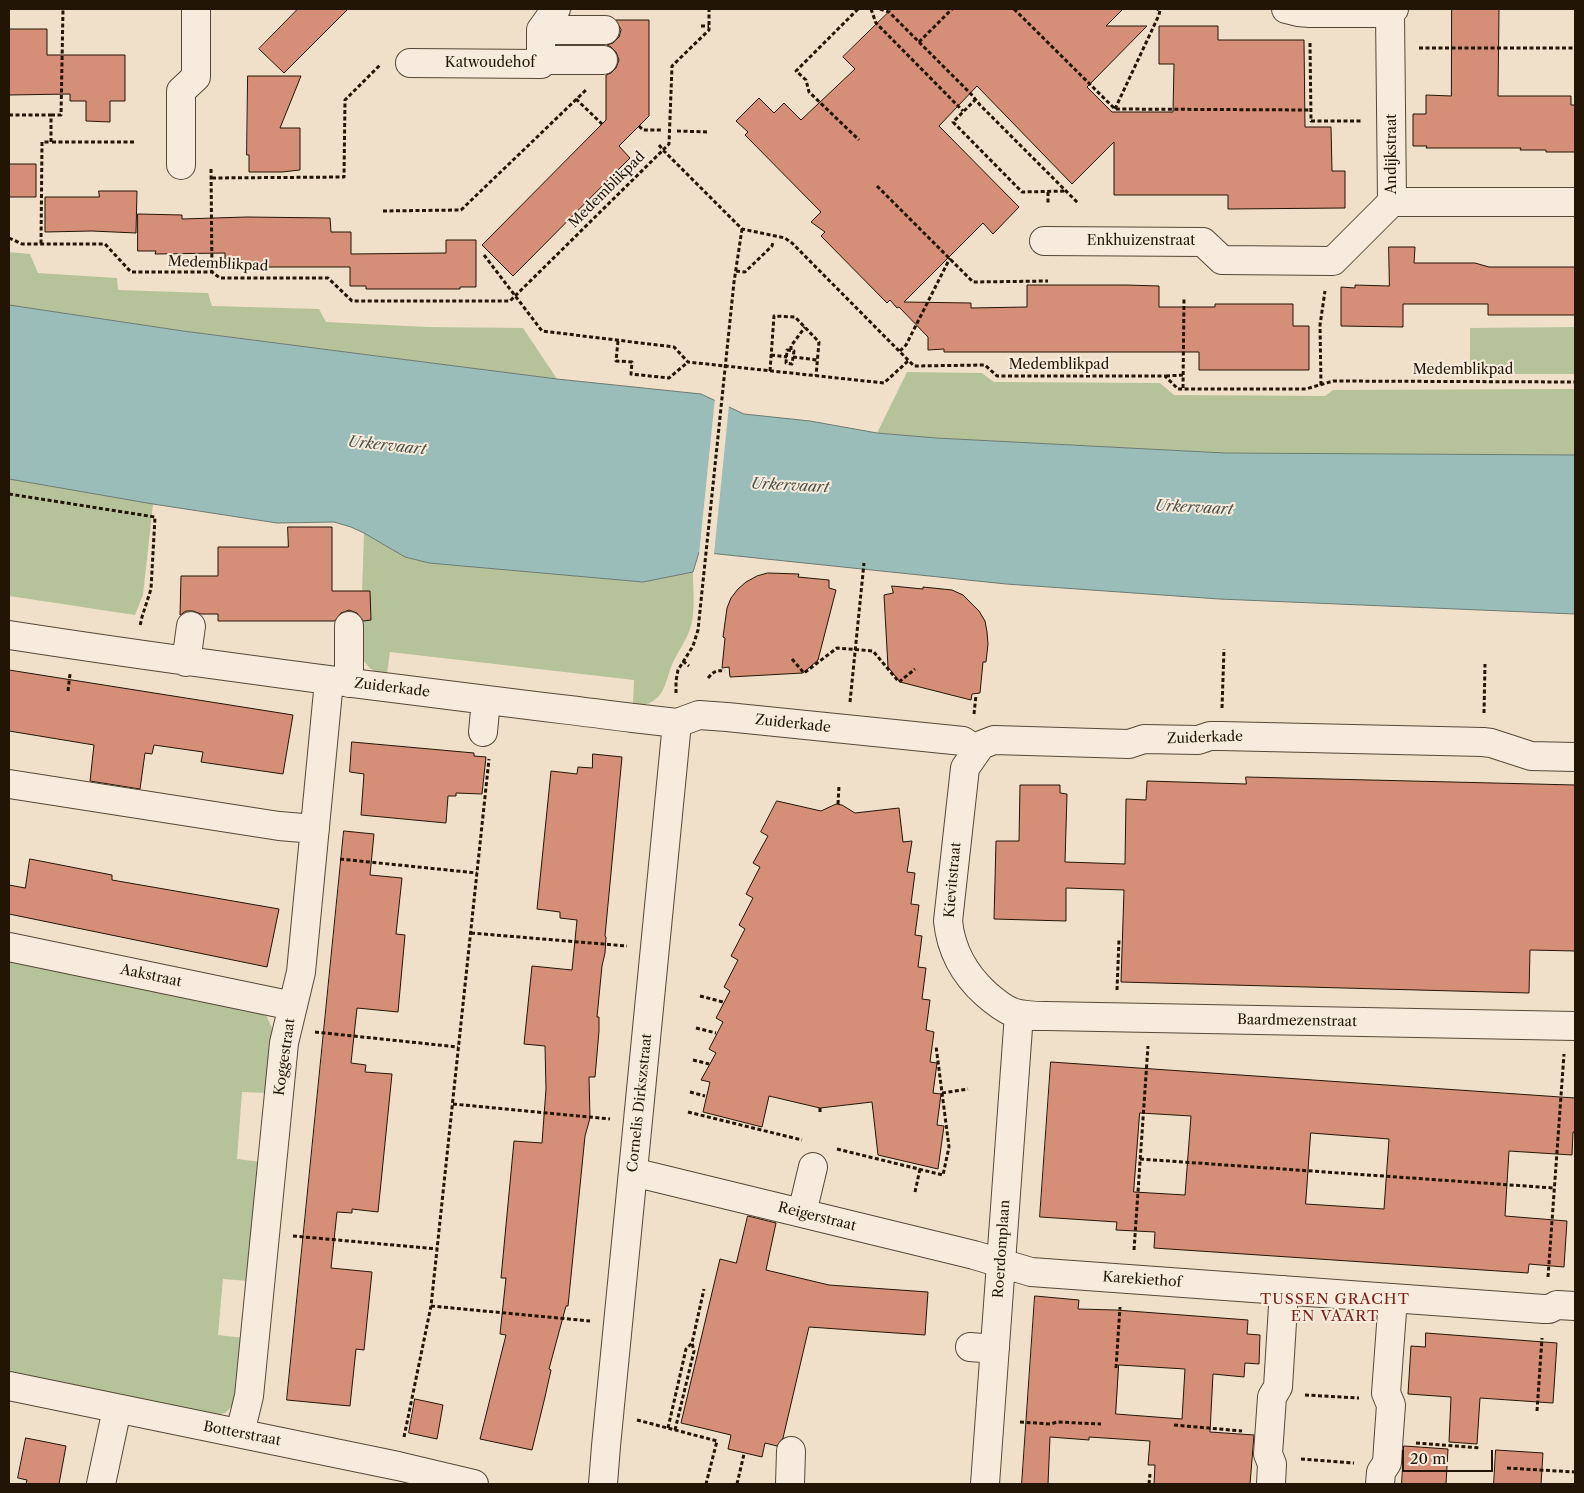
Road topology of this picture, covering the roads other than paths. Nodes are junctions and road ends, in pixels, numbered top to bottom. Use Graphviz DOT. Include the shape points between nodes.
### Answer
graph roads {
  1 [pos="196,9"];
  2 [pos="1286,9"];
  3 [pos="1392,11"];
  4 [pos="549,19"];
  5 [pos="605,30"];
  6 [pos="541,60"];
  7 [pos="603,60"];
  8 [pos="398,61"];
  9 [pos="193,165"];
  10 [pos="1392,202"];
  11 [pos="1575,202"];
  12 [pos="1056,241"];
  13 [pos="191,626"];
  14 [pos="349,626"];
  15 [pos="9,635"];
  16 [pos="186,662"];
  17 [pos="339,682"];
  18 [pos="486,700"];
  19 [pos="677,723"];
  20 [pos="486,741"];
  21 [pos="977,750"];
  22 [pos="1575,757"];
  23 [pos="9,784"];
  24 [pos="315,829"];
  25 [pos="9,947"];
  26 [pos="292,1006"];
  27 [pos="1018,1014"];
  28 [pos="1570,1037"];
  29 [pos="813,1167"];
  30 [pos="633,1174"];
  31 [pos="802,1214"];
  32 [pos="1001,1263"];
  33 [pos="1284,1290"];
  34 [pos="1393,1298"];
  35 [pos="1575,1306"];
  36 [pos="9,1386"];
  37 [pos="117,1409"];
  38 [pos="240,1433"];
  39 [pos="791,1451"];
  40 [pos="101,1484"];
  41 [pos="474,1484"];
  42 [pos="603,1484"];
  43 [pos="790,1484"];
  44 [pos="985,1484"];
  45 [pos="1271,1484"];
  46 [pos="1380,1484"];
  1 -- 9 [label="street" via="196,77 181,91"];
  2 -- 3 [label="street, Andijkstraat" via="1310,13"];
  3 -- 10 [label="street, Andijkstraat"];
  4 -- 5 [label="street"];
  4 -- 6 [label="street, Katwoudehof"];
  6 -- 7 [label="street"];
  6 -- 8 [label="street, Katwoudehof" via="541,64"];
  10 -- 11 [label="street, Andijkstraat"];
  10 -- 12 [label="street, Enkhuizenstraat" via="1333,261 1222,260 1203,242"];
  13 -- 16 [label="street"];
  14 -- 17 [label="street, Koggestraat"];
  15 -- 16 [label="street, Zuiderkade"];
  16 -- 17 [label="street, Zuiderkade"];
  17 -- 18 [label="street, Zuiderkade"];
  17 -- 24 [label="street, Koggestraat"];
  18 -- 19 [label="street, Zuiderkade"];
  18 -- 20 [label="street"];
  19 -- 21 [label="street, Zuiderkade" via="699,715 727,717 963,741"];
  19 -- 30 [label="street, Cornelis Dirkszstraat"];
  21 -- 22 [label="street, Zuiderkade" via="994,740 1129,744 1144,739 1198,740 1221,736 1484,742 1532,756"];
  21 -- 27 [label="street, Kievitstraat" via="965,768 949,906 950,935 959,961 976,985 1001,1006"];
  23 -- 24 [label="street"];
  24 -- 26 [label="street, Koggestraat" via="301,972"];
  25 -- 26 [label="street, Aakstraat"];
  26 -- 38 [label="street, Koggestraat" via="284,1043 249,1396"];
  27 -- 28 [label="street, Baardmezenstraat"];
  27 -- 32 [label="street, Roerdomplaan"];
  29 -- 31 [label="street"];
  30 -- 31 [label="street, Reigerstraat"];
  30 -- 42 [label="street, Cornelis Dirkszstraat"];
  31 -- 32 [label="street, Reigerstraat"];
  32 -- 33 [label="street, Karekiethof" via="1031,1272"];
  32 -- 44 [label="street, Roerdomplaan" via="982,1348"];
  33 -- 34 [label="street, Karekiethof"];
  33 -- 45 [label="street" via="1278,1387 1272,1397 1268,1454 1272,1464"];
  34 -- 35 [label="street, Karekiethof" via="1544,1309 1557,1305"];
  34 -- 46 [label="street" via="1386,1393 1391,1405 1387,1462 1381,1472"];
  36 -- 37 [label="street, Botterstraat"];
  37 -- 38 [label="street, Botterstraat"];
  37 -- 40 [label="street"];
  38 -- 41 [label="street, Botterstraat"];
  39 -- 43 [label="street"];
}
